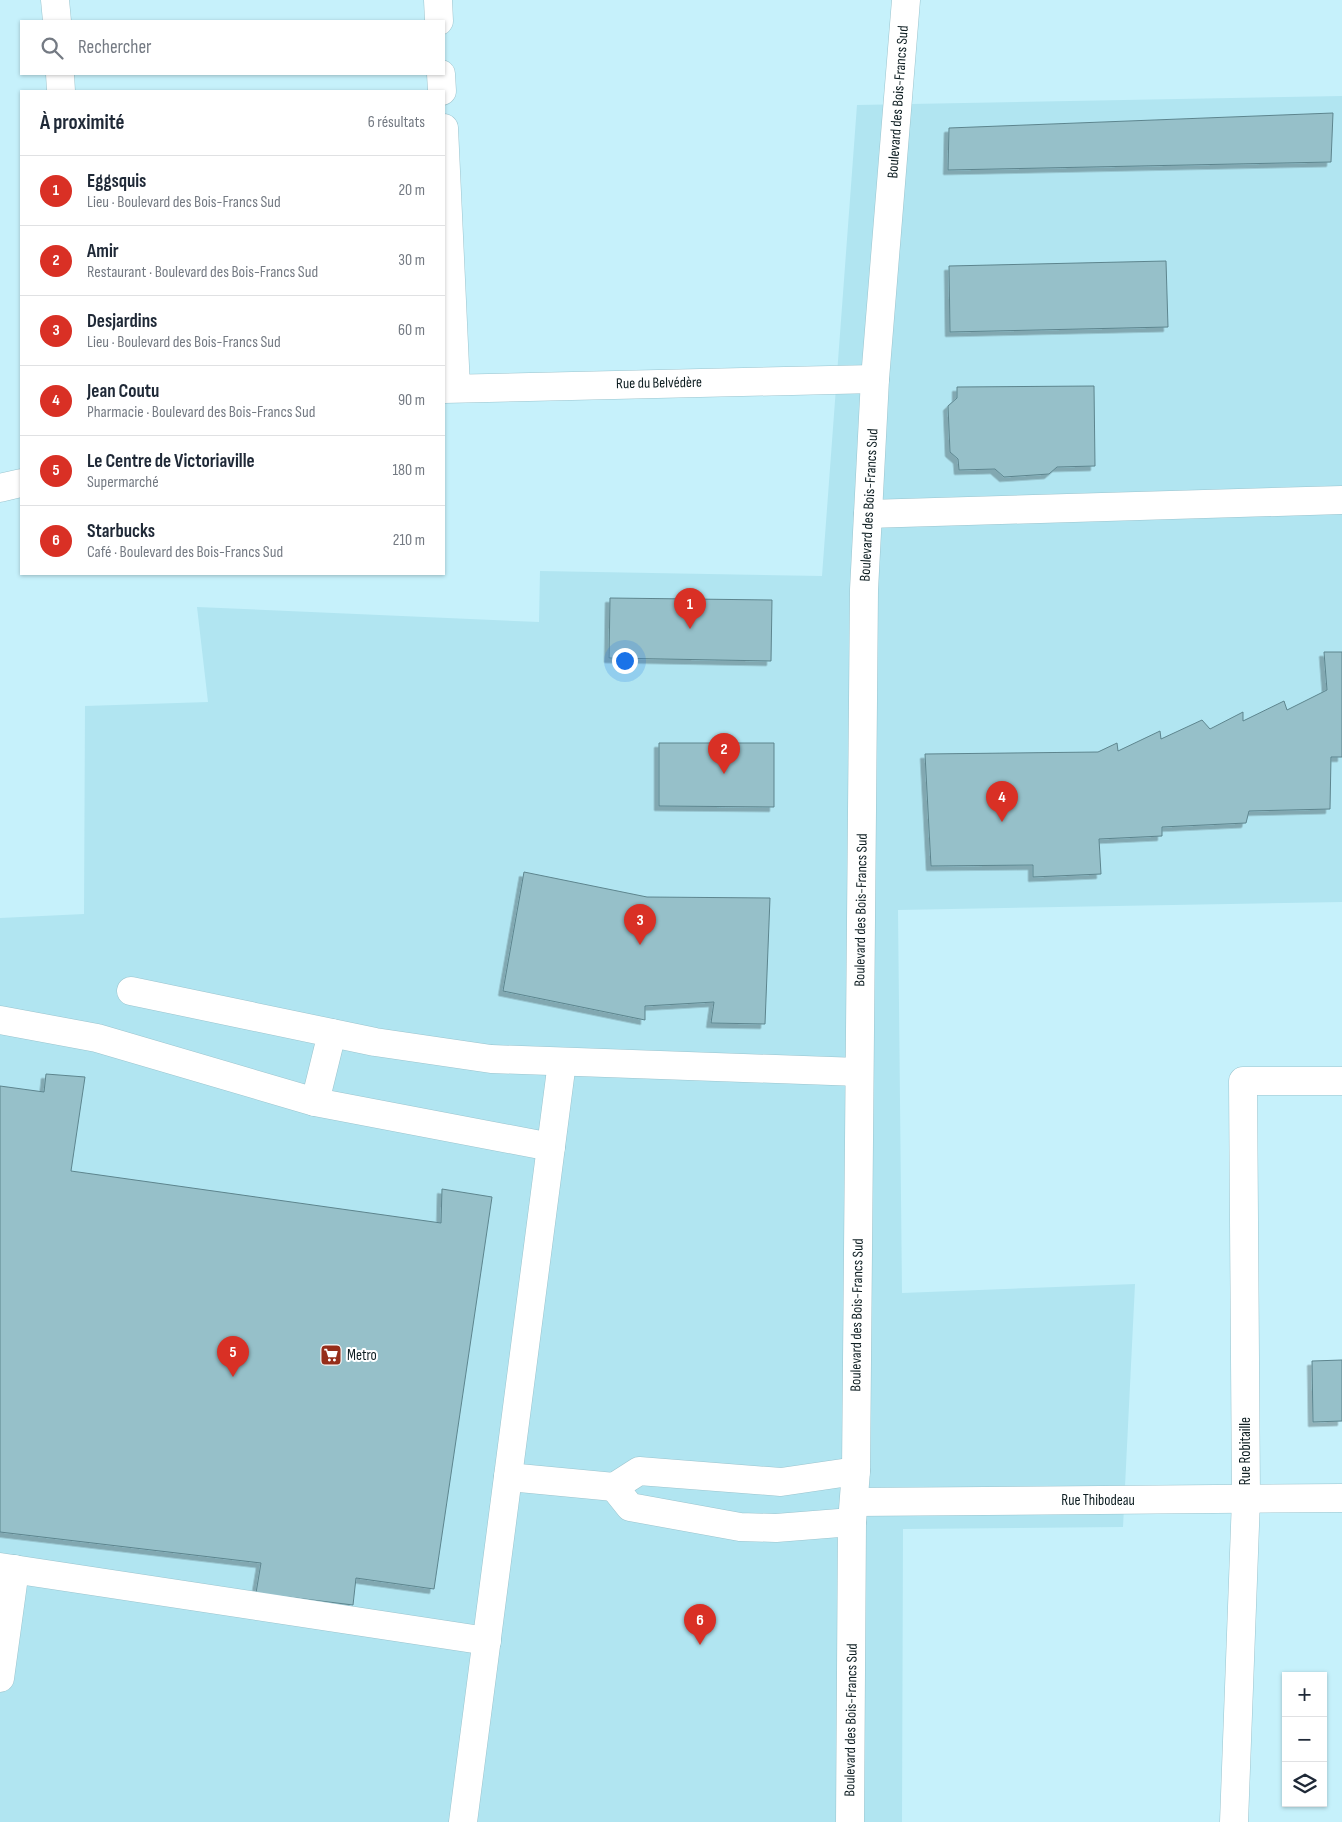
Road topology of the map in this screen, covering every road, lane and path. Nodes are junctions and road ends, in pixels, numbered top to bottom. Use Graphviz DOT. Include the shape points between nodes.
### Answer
graph roads {
  1 [pos="55,0"];
  2 [pos="438,0"];
  3 [pos="906,0"];
  4 [pos="57,20"];
  5 [pos="439,20"];
  6 [pos="60,75"];
  7 [pos="441,75"];
  8 [pos="61,90"];
  9 [pos="442,90"];
  10 [pos="445,171"];
  11 [pos="875,379"];
  12 [pos="450,388"];
  13 [pos="20,483"];
  14 [pos="0,488"];
  15 [pos="1342,500"];
  16 [pos="868,514"];
  17 [pos="131,992"];
  18 [pos="0,1020"];
  19 [pos="332,1033"];
  20 [pos="562,1062"];
  21 [pos="859,1072"];
  22 [pos="1342,1080"];
  23 [pos="315,1102"];
  24 [pos="551,1147"];
  25 [pos="856,1471"];
  26 [pos="508,1476"];
  27 [pos="614,1487"];
  28 [pos="1342,1498"];
  29 [pos="1246,1499"];
  30 [pos="854,1512"];
  31 [pos="8,1568"];
  32 [pos="487,1641"];
  33 [pos="0,1678"];
  34 [pos="463,1822"];
  35 [pos="850,1822"];
  36 [pos="1234,1822"];
  1 -- 4 [label="street"];
  2 -- 5 [label="street"];
  3 -- 11 [label="street, Boulevard des Bois-Francs Sud"];
  6 -- 8 [label="street"];
  7 -- 9 [label="street"];
  10 -- 12 [label="street"];
  11 -- 12 [label="street, Rue du Belvédère"];
  11 -- 16 [label="street, Boulevard des Bois-Francs Sud"];
  13 -- 14 [label="street"];
  15 -- 16 [label="street"];
  16 -- 21 [label="street, Boulevard des Bois-Francs Sud" via="864,590"];
  17 -- 19 [label="street"];
  18 -- 23 [label="street" via="97,1038"];
  19 -- 20 [label="street" via="491,1060"];
  19 -- 23 [label="street"];
  20 -- 21 [label="street"];
  20 -- 24 [label="street"];
  21 -- 25 [label="street, Boulevard des Bois-Francs Sud"];
  22 -- 29 [label="street, Rue Robitaille" via="1243,1081"];
  23 -- 24 [label="street"];
  24 -- 26 [label="street"];
  25 -- 27 [label="street" via="781,1482 639,1471"];
  25 -- 30 [label="street, Boulevard des Bois-Francs Sud"];
  26 -- 27 [label="street"];
  26 -- 32 [label="street"];
  27 -- 30 [label="street, Rue Thibodeau" via="630,1506 740,1527 776,1528"];
  28 -- 29 [label="street, Rue Thibodeau"];
  29 -- 30 [label="street, Rue Thibodeau"];
  29 -- 36 [label="street, Rue Robitaille"];
  30 -- 35 [label="street, Boulevard des Bois-Francs Sud"];
  31 -- 32 [label="street"];
  31 -- 33 [label="street"];
  32 -- 34 [label="street"];
}
